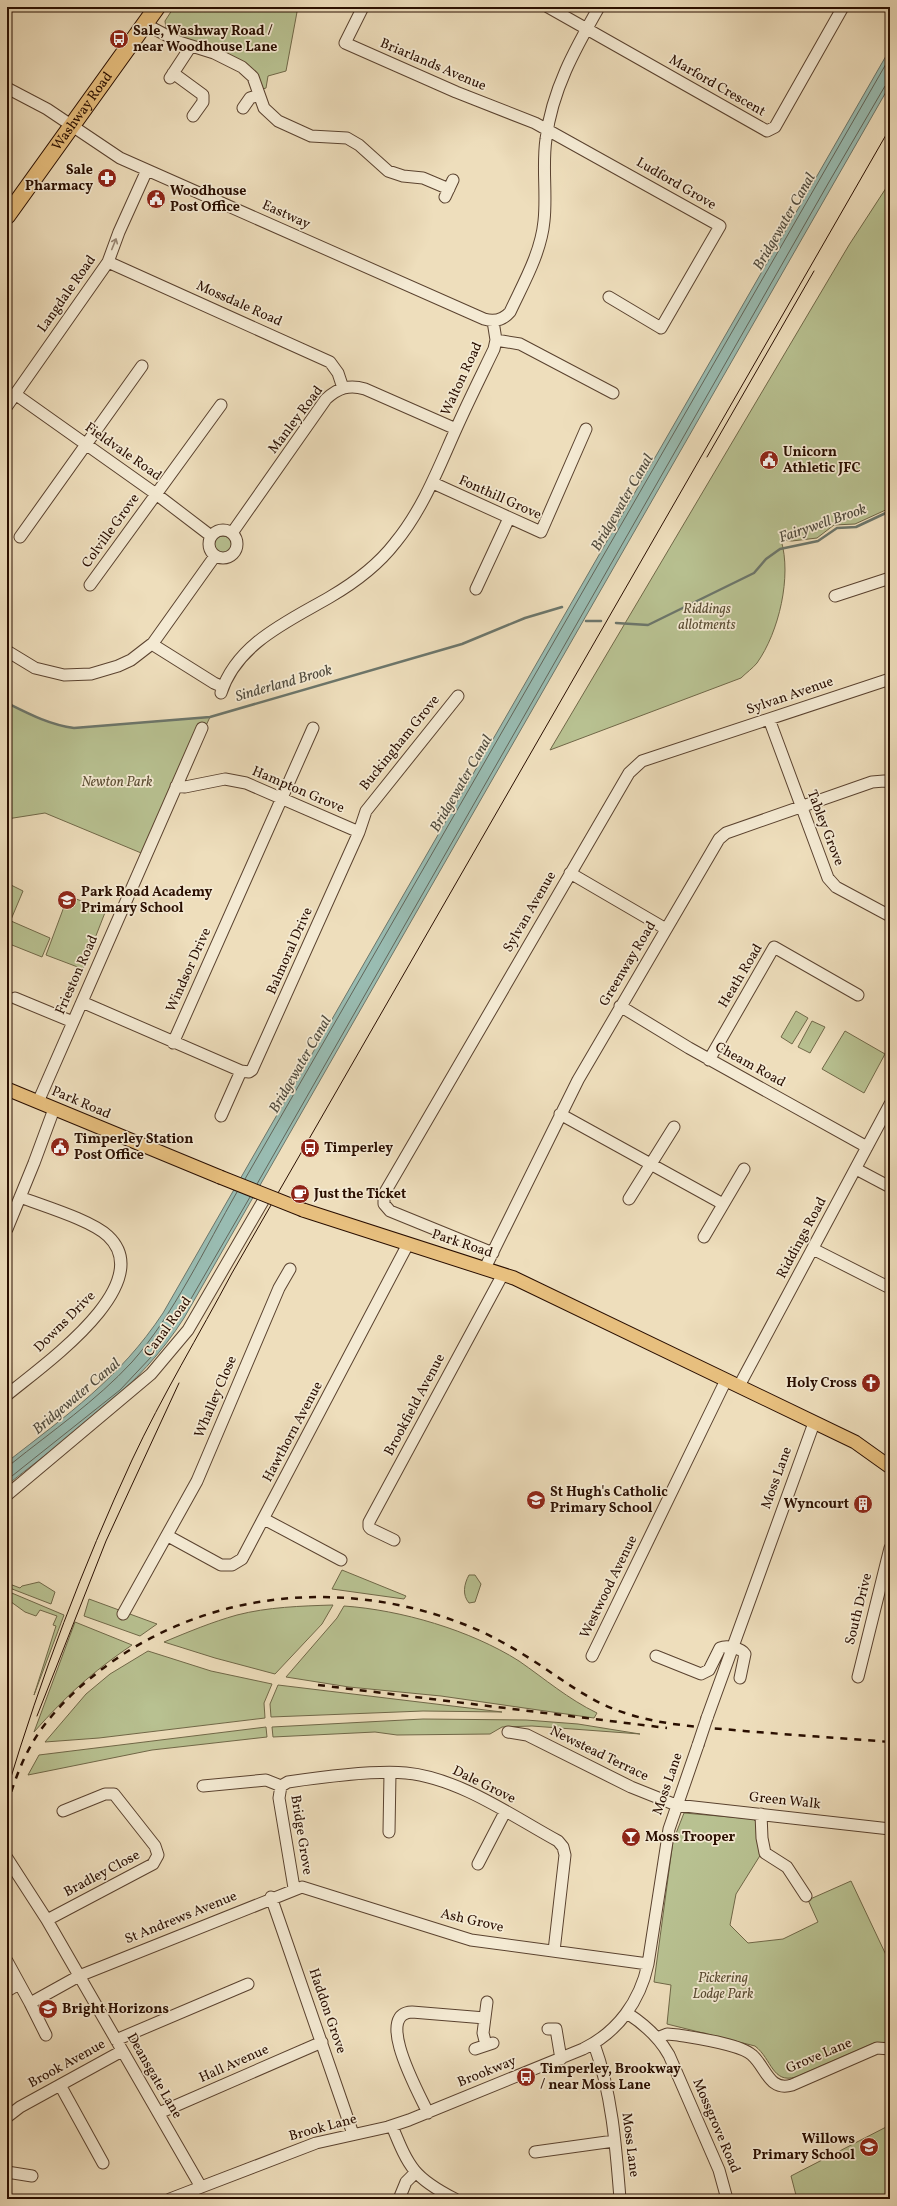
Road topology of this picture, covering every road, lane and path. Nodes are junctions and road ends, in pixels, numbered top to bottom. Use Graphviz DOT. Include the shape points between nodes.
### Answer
graph roads {
  1 [pos="157,7"];
  2 [pos="363,7"];
  3 [pos="548,7"];
  4 [pos="598,7"];
  5 [pos="843,7"];
  6 [pos="145,24"];
  7 [pos="586,29"];
  8 [pos="191,46"];
  9 [pos="7,88"];
  10 [pos="259,95"];
  11 [pos="243,108"];
  12 [pos="193,116"];
  13 [pos="72,125"];
  14 [pos="547,130"];
  15 [pos="147,170"];
  16 [pos="449,189"];
  17 [pos="7,216"];
  18 [pos="108,262"];
  19 [pos="609,297"];
  20 [pos="493,321"];
  21 [pos="496,340"];
  22 [pos="142,366"];
  23 [pos="343,388"];
  24 [pos="613,393"];
  25 [pos="15,394"];
  26 [pos="220,405"];
  27 [pos="7,406"];
  28 [pos="456,429"];
  29 [pos="586,429"];
  30 [pos="86,444"];
  31 [pos="433,483"];
  32 [pos="156,494"];
  33 [pos="509,518"];
  34 [pos="232,533"];
  35 [pos="211,536"];
  36 [pos="20,537"];
  37 [pos="215,556"];
  38 [pos="890,578"];
  39 [pos="90,585"];
  40 [pos="476,589"];
  41 [pos="835,596"];
  42 [pos="153,643"];
  43 [pos="7,651"];
  44 [pos="890,679"];
  45 [pos="458,696"];
  46 [pos="769,720"];
  47 [pos="202,728"];
  48 [pos="313,728"];
  49 [pos="890,782"];
  50 [pos="176,786"];
  51 [pos="280,799"];
  52 [pos="801,807"];
  53 [pos="359,832"];
  54 [pos="570,873"];
  55 [pos="890,916"];
  56 [pos="666,929"];
  57 [pos="858,995"];
  58 [pos="15,998"];
  59 [pos="82,1002"];
  60 [pos="620,1006"];
  61 [pos="73,1022"];
  62 [pos="174,1043"];
  63 [pos="709,1060"];
  64 [pos="241,1071"];
  65 [pos="7,1089"];
  66 [pos="38,1102"];
  67 [pos="890,1104"];
  68 [pos="54,1109"];
  69 [pos="560,1114"];
  70 [pos="221,1116"];
  71 [pos="675,1128"];
  72 [pos="867,1147"];
  73 [pos="651,1163"];
  74 [pos="745,1169"];
  75 [pos="856,1169"];
  76 [pos="890,1187"];
  77 [pos="266,1196"];
  78 [pos="20,1197"];
  79 [pos="629,1199"];
  80 [pos="724,1204"];
  81 [pos="7,1229"];
  82 [pos="704,1237"];
  83 [pos="408,1244"];
  84 [pos="813,1249"];
  85 [pos="493,1253"];
  86 [pos="485,1268"];
  87 [pos="290,1269"];
  88 [pos="503,1274"];
  89 [pos="890,1288"];
  90 [pos="726,1380"];
  91 [pos="739,1386"];
  92 [pos="7,1395"];
  93 [pos="814,1423"];
  94 [pos="890,1467"];
  95 [pos="7,1495"];
  96 [pos="264,1520"];
  97 [pos="168,1536"];
  98 [pos="394,1540"];
  99 [pos="890,1548"];
  100 [pos="341,1560"];
  101 [pos="123,1614"];
  102 [pos="733,1648"];
  103 [pos="592,1656"];
  104 [pos="656,1656"];
  105 [pos="858,1677"];
  106 [pos="740,1678"];
  107 [pos="508,1732"];
  108 [pos="390,1772"];
  109 [pos="203,1786"];
  110 [pos="281,1786"];
  111 [pos="676,1805"];
  112 [pos="63,1811"];
  113 [pos="505,1812"];
  114 [pos="761,1814"];
  115 [pos="890,1829"];
  116 [pos="389,1832"];
  117 [pos="7,1858"];
  118 [pos="478,1864"];
  119 [pos="294,1888"];
  120 [pos="806,1896"];
  121 [pos="271,1897"];
  122 [pos="47,1920"];
  123 [pos="554,1951"];
  124 [pos="7,1961"];
  125 [pos="648,1964"];
  126 [pos="79,1976"];
  127 [pos="19,1984"];
  128 [pos="248,1984"];
  129 [pos="7,1991"];
  130 [pos="487,2002"];
  131 [pos="30,2003"];
  132 [pos="627,2012"];
  133 [pos="485,2018"];
  134 [pos="552,2029"];
  135 [pos="46,2035"];
  136 [pos="657,2038"];
  137 [pos="116,2040"];
  138 [pos="322,2042"];
  139 [pos="594,2044"];
  140 [pos="475,2049"];
  141 [pos="890,2049"];
  142 [pos="122,2051"];
  143 [pos="561,2059"];
  144 [pos="60,2084"];
  145 [pos="159,2113"];
  146 [pos="428,2113"];
  147 [pos="7,2117"];
  148 [pos="392,2126"];
  149 [pos="353,2134"];
  150 [pos="614,2141"];
  151 [pos="535,2152"];
  152 [pos="103,2163"];
  153 [pos="7,2172"];
  154 [pos="415,2173"];
  155 [pos="32,2176"];
  156 [pos="201,2187"];
  157 [pos="170,2199"];
  158 [pos="399,2199"];
  159 [pos="455,2199"];
  160 [pos="620,2199"];
  161 [pos="727,2199"];
  1 -- 6 [label="highway, Washway Road"];
  2 -- 14 [label="street, Briarlands Avenue" via="345,43"];
  3 -- 7 [label="street"];
  4 -- 7 [label="street"];
  5 -- 7 [label="street, Marford Crescent" via="771,131 764,130"];
  6 -- 8 [label="street"];
  6 -- 13 [label="highway, Washway Road"];
  7 -- 14 [label="street" via="560,83"];
  8 -- 10 [label="street" via="214,53 242,67 253,77"];
  8 -- 12 [label="street" via="172,76 203,95 203,102"];
  9 -- 13 [label="street, Eastway"];
  10 -- 11 [label="street" via="250,98"];
  10 -- 16 [label="street" via="264,108 278,121 311,136 348,138 388,171 423,178"];
  13 -- 15 [label="street, Eastway" via="108,152"];
  13 -- 17 [label="highway, Washway Road"];
  14 -- 19 [label="street, Ludford Grove" via="720,226 661,328"];
  14 -- 20 [label="street" via="546,203 541,239 510,312 503,318"];
  18 -- 15 [label="street, Langdale Road, one-way"];
  15 -- 20 [label="street, Eastway"];
  18 -- 23 [label="street, Mossdale Road" via="330,362 338,372"];
  18 -- 25 [label="street, Langdale Road"];
  20 -- 21 [label="street, Walton Road"];
  21 -- 24 [label="street" via="520,344"];
  21 -- 28 [label="street, Walton Road"];
  22 -- 30 [label="street"];
  23 -- 28 [label="street, Manley Road" via="357,386"];
  23 -- 34 [label="street, Manley Road" via="326,399"];
  25 -- 27 [label="street, Langdale Road"];
  25 -- 30 [label="street, Fieldvale Road"];
  26 -- 32 [label="street, Colville Grove"];
  28 -- 31 [label="street, Walton Road"];
  29 -- 33 [label="street, Fonthill Grove" via="542,532"];
  30 -- 32 [label="street, Fieldvale Road"];
  30 -- 36 [label="street"];
  31 -- 33 [label="street, Fonthill Grove"];
  31 -- 42 [label="street, Walton Road" via="395,544 374,566 330,597 265,635 234,668 222,690"];
  32 -- 35 [label="street, Fieldvale Road"];
  32 -- 39 [label="street, Colville Grove"];
  33 -- 40 [label="street"];
  34 -- 35 [label="street" via="223,530"];
  34 -- 37 [label="street" via="238,541 234,555 224,559"];
  35 -- 37 [label="street" via="210,549"];
  37 -- 42 [label="street"];
  38 -- 41 [label="street"];
  42 -- 43 [label="street" via="131,660 118,666 104,672 79,675 35,668"];
  44 -- 46 [label="street, Sylvan Avenue"];
  45 -- 53 [label="street, Buckingham Grove" via="374,798 366,811"];
  46 -- 52 [label="street, Tabley Grove"];
  46 -- 54 [label="street, Sylvan Avenue" via="638,764 629,773"];
  47 -- 50 [label="street, Frieston Road"];
  48 -- 51 [label="street, Windsor Drive"];
  49 -- 52 [label="street, Greenway Road" via="872,782"];
  50 -- 51 [label="street, Hampton Grove" via="232,780 246,783"];
  50 -- 59 [label="street, Frieston Road"];
  51 -- 53 [label="street, Hampton Grove"];
  51 -- 62 [label="street, Windsor Drive"];
  52 -- 55 [label="street, Tabley Grove" via="832,884"];
  52 -- 56 [label="street, Greenway Road" via="722,836"];
  53 -- 64 [label="street, Balmoral Drive" via="255,1067 249,1072"];
  54 -- 56 [label="street"];
  54 -- 85 [label="street, Sylvan Avenue" via="384,1196 384,1204 390,1211"];
  56 -- 60 [label="street, Greenway Road"];
  57 -- 63 [label="street, Heath Road" via="774,947"];
  58 -- 61 [label="street"];
  59 -- 61 [label="street, Frieston Road"];
  59 -- 62 [label="street"];
  60 -- 63 [label="street, Cheam Road"];
  60 -- 69 [label="street, Greenway Road"];
  61 -- 66 [label="street, Frieston Road"];
  62 -- 64 [label="street"];
  63 -- 72 [label="street, Cheam Road"];
  64 -- 70 [label="street"];
  65 -- 66 [label="main road, Park Road"];
  66 -- 68 [label="main road, Park Road"];
  67 -- 72 [label="street, Riddings Road"];
  68 -- 77 [label="main road, Park Road, bridge"];
  68 -- 78 [label="street"];
  69 -- 73 [label="street"];
  69 -- 85 [label="street, Greenway Road"];
  71 -- 73 [label="street"];
  72 -- 75 [label="street, Riddings Road"];
  73 -- 79 [label="street"];
  73 -- 80 [label="street"];
  74 -- 80 [label="street"];
  75 -- 76 [label="street"];
  75 -- 84 [label="street, Riddings Road"];
  77 -- 83 [label="main road, Park Road, bridge"];
  77 -- 95 [label="street, Canal Road" via="188,1330 151,1374"];
  78 -- 81 [label="street"];
  78 -- 92 [label="street, Downs Drive" via="103,1232 116,1244 120,1270 115,1291 104,1308 68,1344"];
  80 -- 82 [label="street"];
  83 -- 86 [label="main road, Park Road"];
  83 -- 96 [label="street, Hawthorn Avenue"];
  84 -- 89 [label="street"];
  84 -- 91 [label="street, Riddings Road"];
  85 -- 86 [label="street, Greenway Road"];
  86 -- 88 [label="main road, Park Road"];
  87 -- 97 [label="street, Whalley Close" via="279,1288 197,1481"];
  88 -- 90 [label="main road, Park Road"];
  88 -- 98 [label="street, Brookfield Avenue" via="369,1522 369,1527"];
  90 -- 91 [label="main road, Park Road"];
  90 -- 103 [label="street, Westwood Avenue"];
  91 -- 93 [label="main road, Park Road"];
  93 -- 94 [label="main road, Park Road" via="855,1442"];
  93 -- 102 [label="street, Moss Lane"];
  96 -- 97 [label="street, Hawthorn Avenue" via="244,1556 232,1565 220,1565"];
  96 -- 100 [label="street"];
  97 -- 101 [label="street, Whalley Close"];
  99 -- 105 [label="street, South Drive"];
  102 -- 104 [label="street" via="720,1648 709,1670 701,1674"];
  102 -- 106 [label="street" via="745,1654"];
  102 -- 111 [label="street, Moss Lane, bridge"];
  107 -- 111 [label="street, Newstead Terrace" via="527,1735"];
  108 -- 110 [label="street, Dale Grove" via="288,1782"];
  108 -- 113 [label="street, Dale Grove" via="415,1774 451,1784"];
  108 -- 116 [label="street"];
  109 -- 110 [label="street" via="266,1780"];
  110 -- 119 [label="street, Bridge Grove" via="279,1798"];
  111 -- 114 [label="street, Green Walk"];
  111 -- 125 [label="street, Moss Lane" via="665,1846"];
  112 -- 122 [label="street, Bradley Close" via="105,1794 114,1794 155,1846 158,1855 153,1864"];
  113 -- 118 [label="street"];
  113 -- 123 [label="street, Dale Grove" via="558,1841 564,1850"];
  114 -- 115 [label="street, Green Walk"];
  114 -- 120 [label="street" via="764,1853 787,1867"];
  117 -- 122 [label="street, Deansgate Lane"];
  119 -- 121 [label="street, St Andrews Avenue"];
  119 -- 123 [label="street, Ash Grove" via="305,1887 320,1891 472,1940"];
  121 -- 126 [label="street, St Andrews Avenue"];
  121 -- 138 [label="street, Haddon Grove"];
  122 -- 126 [label="street, Deansgate Lane"];
  123 -- 125 [label="street, Ash Grove"];
  124 -- 127 [label="street"];
  125 -- 132 [label="street, Moss Lane" via="640,1992"];
  126 -- 131 [label="street, St Andrews Avenue"];
  126 -- 137 [label="street, Deansgate Lane"];
  127 -- 129 [label="street"];
  127 -- 131 [label="street"];
  128 -- 137 [label="street"];
  130 -- 133 [label="street"];
  131 -- 135 [label="street"];
  132 -- 136 [label="street, Mossgrove Road"];
  132 -- 139 [label="street, Moss Lane"];
  133 -- 140 [label="street" via="484,2033 490,2044"];
  133 -- 146 [label="street" via="412,2012 400,2018 397,2025 399,2048"];
  134 -- 143 [label="street"];
  136 -- 141 [label="street, Grove Lane" via="674,2034 746,2051 755,2058 774,2083 784,2087 877,2048"];
  136 -- 161 [label="street, Mossgrove Road" via="669,2055 719,2170"];
  137 -- 142 [label="street, Deansgate Lane"];
  138 -- 145 [label="street, Hall Avenue"];
  138 -- 149 [label="street, Haddon Grove"];
  139 -- 143 [label="street, Brookway"];
  139 -- 150 [label="street, Moss Lane" via="606,2082"];
  142 -- 144 [label="street, Brook Avenue"];
  142 -- 145 [label="street, Deansgate Lane"];
  143 -- 146 [label="street, Brookway"];
  144 -- 147 [label="street, Brook Avenue"];
  144 -- 152 [label="street"];
  145 -- 156 [label="street, Deansgate Lane"];
  146 -- 148 [label="street, Brookway"];
  148 -- 149 [label="street, Brook Lane"];
  148 -- 154 [label="street" via="406,2160"];
  149 -- 156 [label="street, Brook Lane" via="310,2145"];
  150 -- 151 [label="street"];
  150 -- 160 [label="street, Moss Lane"];
  153 -- 155 [label="street"];
  154 -- 158 [label="street" via="404,2186"];
  154 -- 159 [label="street" via="431,2186"];
  156 -- 157 [label="street, Brook Lane"];
}
